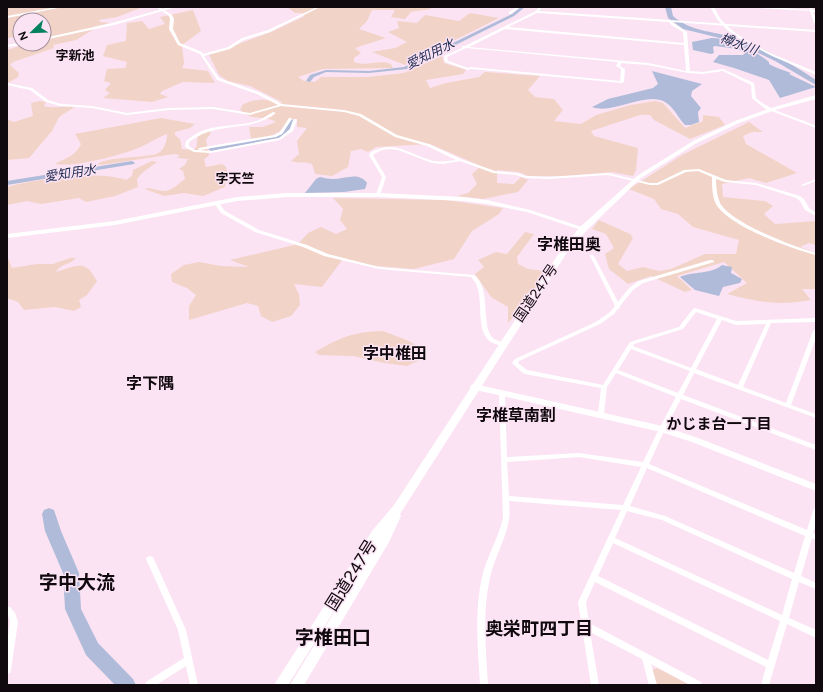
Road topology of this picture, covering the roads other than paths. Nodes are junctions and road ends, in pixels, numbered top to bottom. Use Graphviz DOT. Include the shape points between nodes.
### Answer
graph roads {
  1 [pos="62,7"];
  2 [pos="158,7"];
  3 [pos="174,7"];
  4 [pos="319,7"];
  5 [pos="519,7"];
  6 [pos="541,7"];
  7 [pos="712,7"];
  8 [pos="758,7"];
  9 [pos="810,9"];
  10 [pos="163,10"];
  11 [pos="816,11"];
  12 [pos="537,12"];
  13 [pos="510,13"];
  14 [pos="7,17"];
  15 [pos="672,21"];
  16 [pos="816,23"];
  17 [pos="725,26"];
  18 [pos="501,28"];
  19 [pos="816,31"];
  20 [pos="52,37"];
  21 [pos="686,44"];
  22 [pos="463,48"];
  23 [pos="204,55"];
  24 [pos="620,62"];
  25 [pos="688,72"];
  26 [pos="816,74"];
  27 [pos="7,84"];
  28 [pos="816,97"];
  29 [pos="281,105"];
  30 [pos="773,109"];
  31 [pos="274,113"];
  32 [pos="816,127"];
  33 [pos="194,151"];
  34 [pos="460,160"];
  35 [pos="714,178"];
  36 [pos="816,180"];
  37 [pos="803,184"];
  38 [pos="378,195"];
  39 [pos="216,203"];
  40 [pos="816,215"];
  41 [pos="583,229"];
  42 [pos="7,236"];
  43 [pos="816,254"];
  44 [pos="592,256"];
  45 [pos="712,261"];
  46 [pos="618,306"];
  47 [pos="720,319"];
  48 [pos="816,320"];
  49 [pos="769,322"];
  50 [pos="816,331"];
  51 [pos="503,344"];
  52 [pos="630,347"];
  53 [pos="693,370"];
  54 [pos="615,371"];
  55 [pos="474,387"];
  56 [pos="604,387"];
  57 [pos="740,388"];
  58 [pos="502,394"];
  59 [pos="679,396"];
  60 [pos="788,406"];
  61 [pos="601,414"];
  62 [pos="816,416"];
  63 [pos="662,429"];
  64 [pos="816,448"];
  65 [pos="505,460"];
  66 [pos="646,465"];
  67 [pos="816,488"];
  68 [pos="505,498"];
  69 [pos="398,508"];
  70 [pos="626,508"];
  71 [pos="816,511"];
  72 [pos="813,536"];
  73 [pos="612,539"];
  74 [pos="150,559"];
  75 [pos="796,577"];
  76 [pos="594,578"];
  77 [pos="816,586"];
  78 [pos="7,608"];
  79 [pos="784,619"];
  80 [pos="586,626"];
  81 [pos="816,634"];
  82 [pos="645,658"];
  83 [pos="188,660"];
  84 [pos="770,665"];
  85 [pos="7,670"];
  86 [pos="149,685"];
  87 [pos="194,685"];
  88 [pos="281,685"];
  89 [pos="298,685"];
  90 [pos="484,685"];
  91 [pos="595,685"];
  92 [pos="653,685"];
  93 [pos="698,685"];
  94 [pos="765,685"];
  1 -- 14 [label="street"];
  2 -- 10 [label="street"];
  3 -- 10 [label="street"];
  4 -- 23 [label="street" via="269,31 243,38 228,48"];
  5 -- 13 [label="street"];
  6 -- 12 [label="street"];
  7 -- 17 [label="street"];
  8 -- 9 [label="street"];
  9 -- 11 [label="street"];
  9 -- 16 [label="street"];
  10 -- 20 [label="street"];
  10 -- 23 [label="street" via="172,19 171,29 179,44"];
  12 -- 15 [label="street"];
  12 -- 18 [label="street"];
  15 -- 17 [label="street"];
  15 -- 21 [label="street" via="672,24 686,32"];
  17 -- 19 [label="street"];
  17 -- 26 [label="street" via="751,43"];
  18 -- 21 [label="street"];
  18 -- 22 [label="street"];
  21 -- 25 [label="street"];
  22 -- 24 [label="street"];
  22 -- 24 [label="street" via="445,57 447,62 468,69 622,82 623,69 618,66"];
  23 -- 29 [label="street" via="210,69 221,82 258,93"];
  24 -- 25 [label="street" via="648,64"];
  25 -- 30 [label="street" via="729,72 753,84 756,99"];
  27 -- 29 [label="street" via="31,89 47,101 61,105 87,106 127,114 213,108 250,114"];
  28 -- 30 [label="highway, 国道247号"];
  29 -- 34 [label="street" via="356,113 396,136 428,145"];
  30 -- 32 [label="street"];
  30 -- 41 [label="highway, 国道247号" via="722,129 656,165 622,191"];
  31 -- 33 [label="street" via="257,124 224,126 197,134 187,142 187,147"];
  33 -- 33 [label="street" via="275,136 293,120 292,130 280,139 211,152"];
  34 -- 35 [label="street" via="494,172 525,177 568,178 608,174 660,184 689,170 703,171"];
  34 -- 38 [label="street" via="440,163 398,148 376,150 371,155 384,177"];
  35 -- 40 [label="street" via="756,184 798,197 806,209"];
  35 -- 43 [label="street" via="717,199 723,208 756,230 790,246"];
  36 -- 37 [label="street"];
  38 -- 39 [label="street" via="272,195"];
  38 -- 41 [label="street" via="487,202 528,211"];
  39 -- 42 [label="street" via="115,222"];
  39 -- 51 [label="street" via="223,212 257,231 326,255 379,268 472,276 480,286 483,318 488,336"];
  41 -- 51 [label="highway, 国道247号" via="565,250"];
  44 -- 46 [label="street"];
  45 -- 46 [label="street" via="641,282 631,289"];
  46 -- 56 [label="street" via="598,323 516,360 515,363 526,372"];
  47 -- 49 [label="street" via="736,323"];
  47 -- 52 [label="street" via="695,310 681,328 632,343"];
  47 -- 53 [label="street"];
  48 -- 49 [label="street"];
  49 -- 57 [label="street"];
  50 -- 60 [label="street"];
  51 -- 55 [label="highway, 国道247号"];
  52 -- 53 [label="street"];
  52 -- 54 [label="street"];
  53 -- 57 [label="street"];
  53 -- 59 [label="street"];
  54 -- 56 [label="street"];
  54 -- 59 [label="street"];
  55 -- 58 [label="street"];
  55 -- 69 [label="highway, 国道247号"];
  56 -- 61 [label="street"];
  57 -- 60 [label="street"];
  58 -- 61 [label="street"];
  58 -- 65 [label="street"];
  59 -- 63 [label="street"];
  59 -- 64 [label="street"];
  60 -- 62 [label="street"];
  61 -- 63 [label="street"];
  63 -- 66 [label="street"];
  63 -- 67 [label="street"];
  65 -- 66 [label="street" via="579,455"];
  65 -- 68 [label="street"];
  66 -- 70 [label="street"];
  66 -- 72 [label="street"];
  68 -- 70 [label="street"];
  68 -- 90 [label="street" via="505,525 486,574 483,592 481,634"];
  69 -- 88 [label="highway, 国道247号" via="376,534"];
  69 -- 89 [label="highway, 国道247号" via="385,539"];
  70 -- 73 [label="street"];
  70 -- 75 [label="street" via="663,518"];
  71 -- 72 [label="street"];
  72 -- 75 [label="street"];
  73 -- 76 [label="street"];
  73 -- 79 [label="street"];
  74 -- 83 [label="street" via="179,621"];
  75 -- 77 [label="street"];
  75 -- 79 [label="street"];
  76 -- 80 [label="street" via="582,602"];
  76 -- 84 [label="street"];
  78 -- 85 [label="street" via="14,622"];
  79 -- 81 [label="street"];
  79 -- 84 [label="street"];
  80 -- 82 [label="street"];
  80 -- 91 [label="street"];
  82 -- 92 [label="street"];
  82 -- 93 [label="street"];
  83 -- 86 [label="street"];
  83 -- 87 [label="street"];
  84 -- 94 [label="street"];
}
